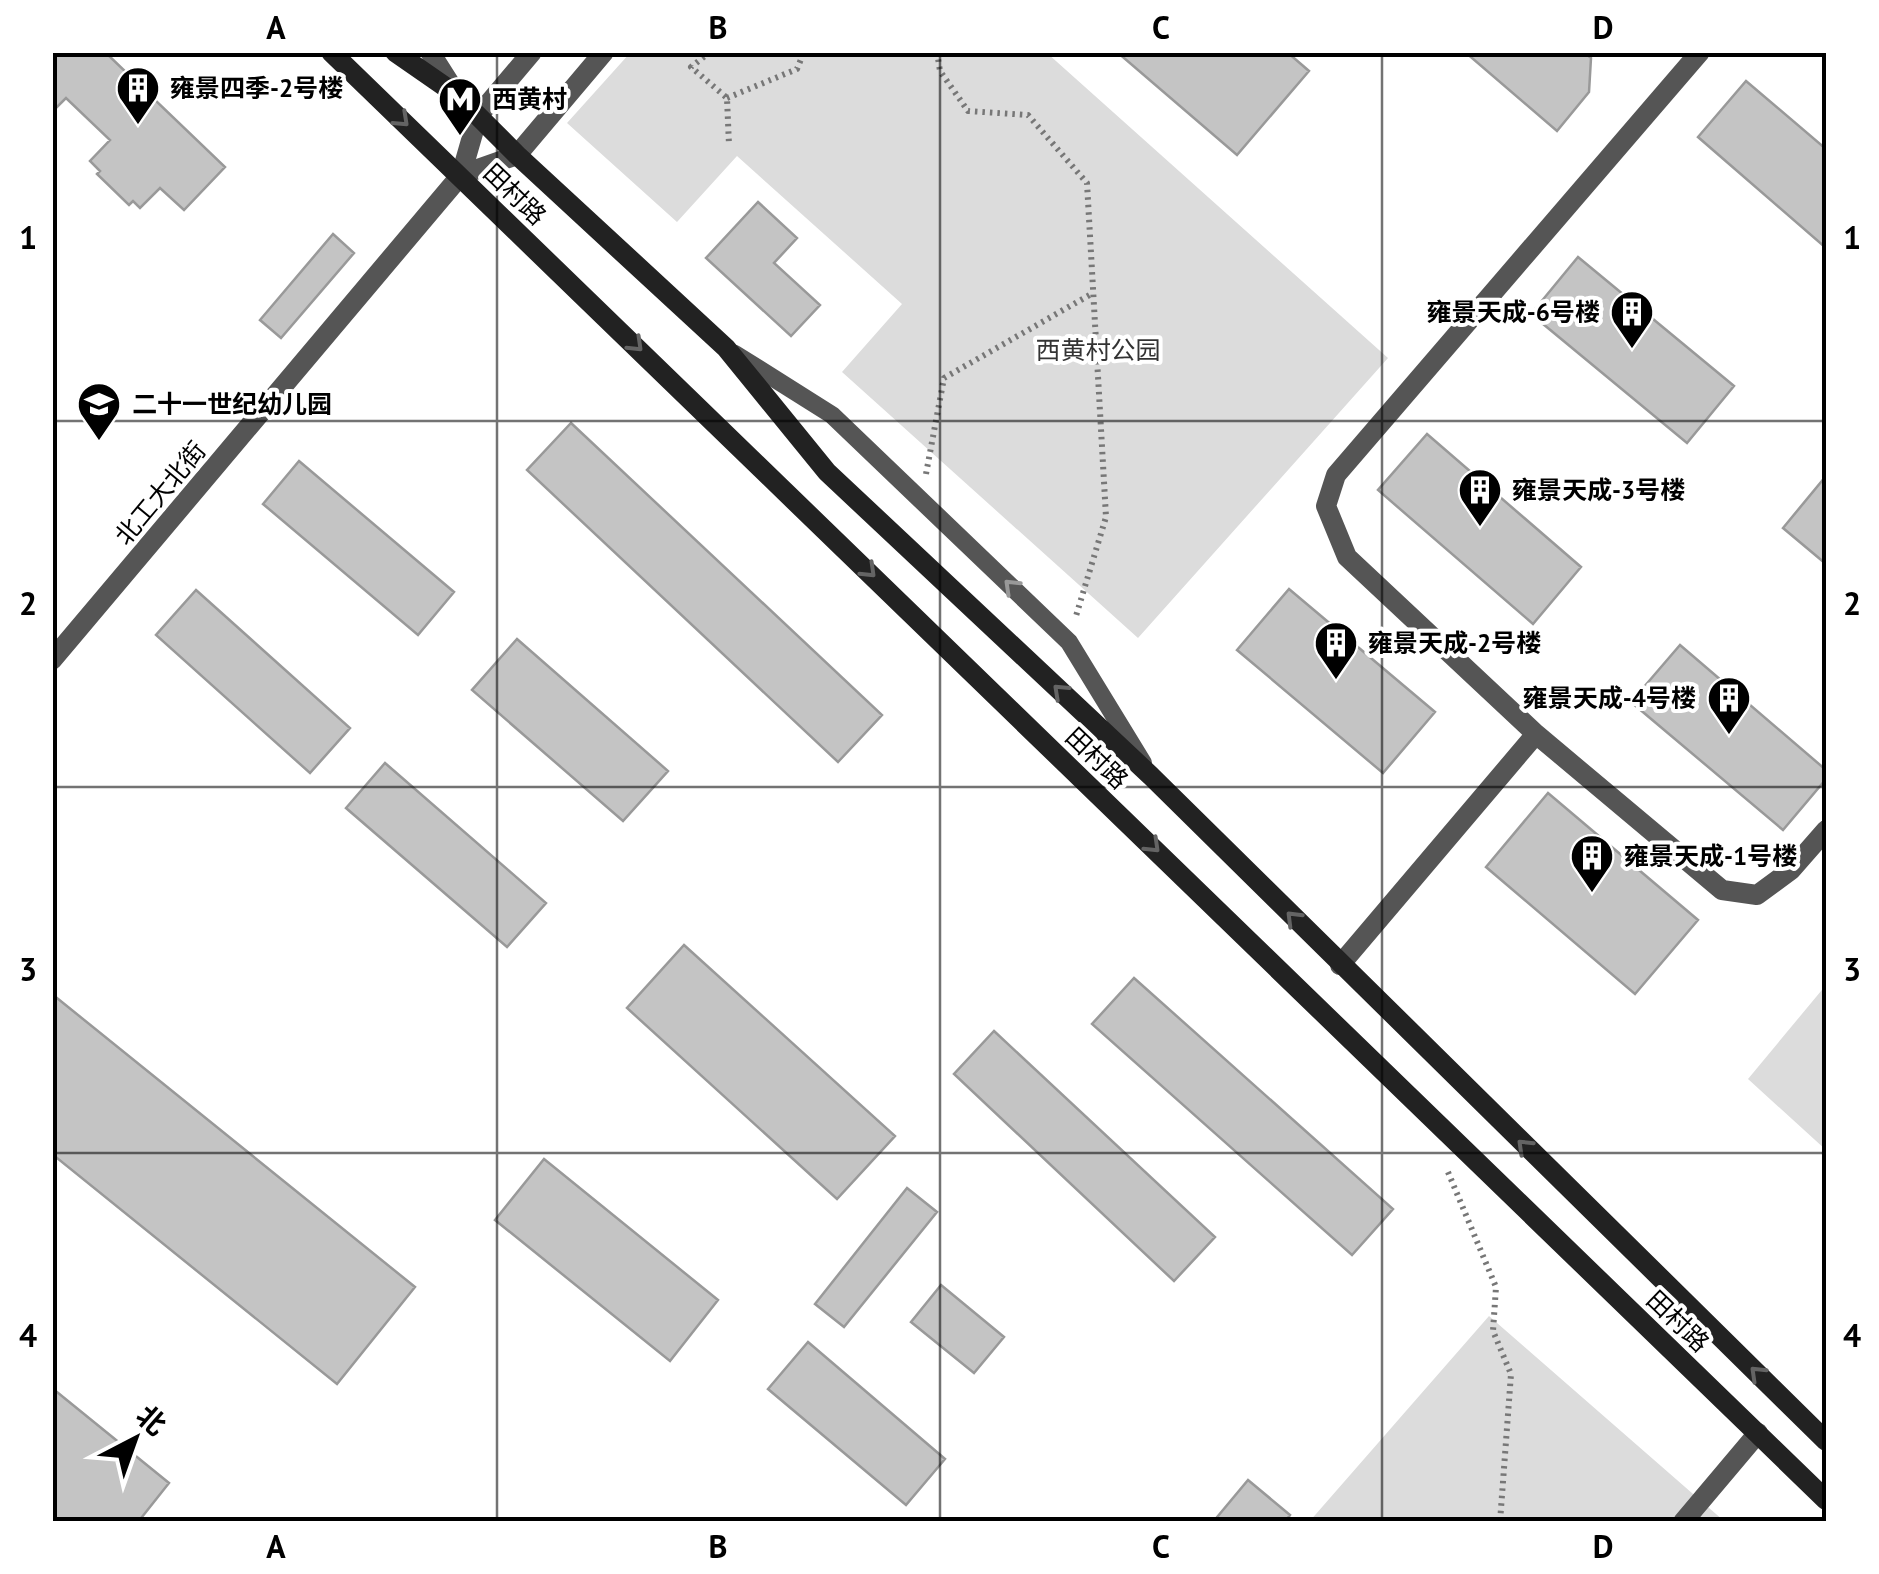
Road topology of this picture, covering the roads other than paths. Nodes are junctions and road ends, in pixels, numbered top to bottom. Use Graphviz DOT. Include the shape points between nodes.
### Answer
graph roads {
  1 [pos="331,52"];
  2 [pos="396,52"];
  3 [pos="430,52"];
  4 [pos="532,52"];
  5 [pos="604,52"];
  6 [pos="1700,52"];
  7 [pos="456,94"];
  8 [pos="478,116"];
  9 [pos="517,155"];
  10 [pos="460,175"];
  11 [pos="726,348"];
  12 [pos="52,660"];
  13 [pos="1536,734"];
  14 [pos="1151,776"];
  15 [pos="1826,830"];
  16 [pos="1340,965"];
  17 [pos="1758,1433"];
  18 [pos="1826,1441"];
  19 [pos="1826,1500"];
  20 [pos="1683,1522"];
  1 -- 10 [label="main road, 田村路, one-way"];
  2 -- 7 [label="main road, 田村路"];
  3 -- 7 [label="street"];
  4 -- 8 [label="street"];
  5 -- 9 [label="street"];
  6 -- 13 [label="street" via="1329,490 1326,506 1346,557"];
  7 -- 8 [label="main road, 田村路"];
  8 -- 9 [label="main road, 田村路"];
  8 -- 10 [label="street"];
  9 -- 10 [label="street"];
  9 -- 11 [label="main road, 田村路"];
  10 -- 12 [label="street, 北工大北街"];
  10 -- 17 [label="main road, 田村路, one-way"];
  14 -- 11 [label="main road, 田村路, one-way" via="827,472"];
  14 -- 11 [label="lane, one-way" via="1069,642 832,415"];
  13 -- 15 [label="street" via="1722,890 1757,895 1791,870"];
  13 -- 16 [label="street"];
  16 -- 14 [label="main road, 田村路, one-way"];
  18 -- 16 [label="main road, 田村路, one-way"];
  17 -- 19 [label="main road, 田村路"];
  17 -- 20 [label="street"];
}
